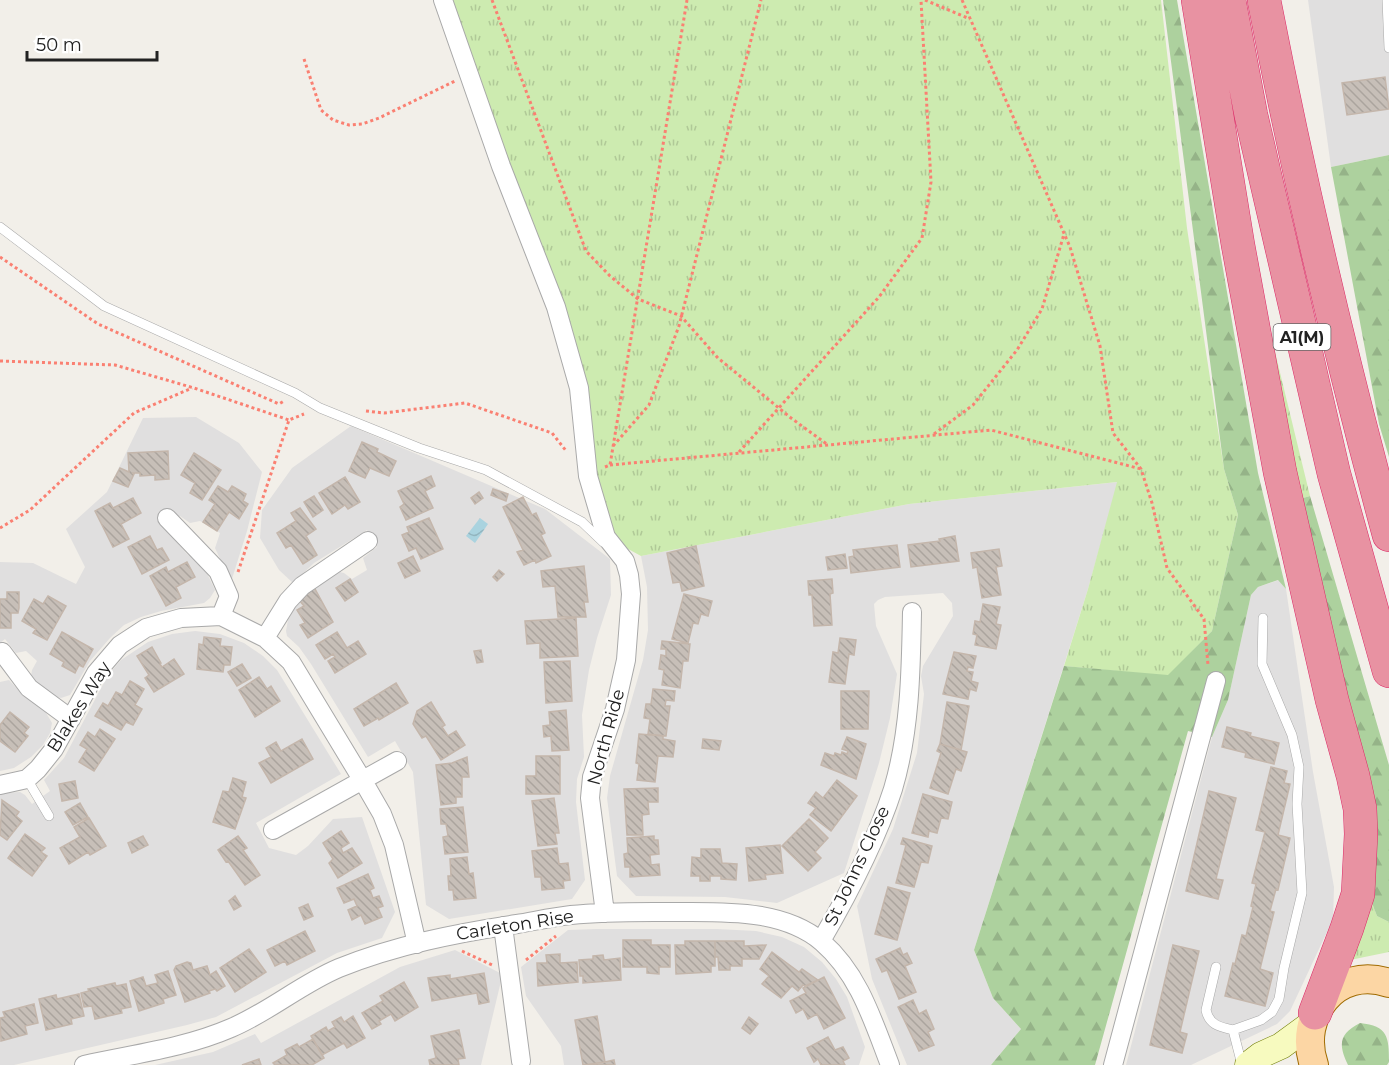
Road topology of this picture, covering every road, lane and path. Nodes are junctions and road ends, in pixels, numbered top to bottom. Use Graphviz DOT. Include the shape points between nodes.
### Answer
graph roads {
  1 [pos="443,0"];
  2 [pos="494,0"];
  3 [pos="687,0"];
  4 [pos="761,0"];
  5 [pos="921,0"];
  6 [pos="925,0"];
  7 [pos="962,0"];
  8 [pos="1198,0"];
  9 [pos="1229,0"];
  10 [pos="1264,0"];
  11 [pos="1387,0"];
  12 [pos="970,19"];
  13 [pos="1389,48"];
  14 [pos="304,59"];
  15 [pos="469,74"];
  16 [pos="0,227"];
  17 [pos="1064,233"];
  18 [pos="638,299"];
  19 [pos="681,316"];
  20 [pos="0,361"];
  21 [pos="194,388"];
  22 [pos="320,408"];
  23 [pos="779,409"];
  24 [pos="363,411"];
  25 [pos="289,420"];
  26 [pos="932,436"];
  27 [pos="828,445"];
  28 [pos="613,446"];
  29 [pos="738,453"];
  30 [pos="610,465"];
  31 [pos="1141,470"];
  32 [pos="588,476"];
  33 [pos="167,518"];
  34 [pos="0,528"];
  35 [pos="1389,535"];
  36 [pos="368,541"];
  37 [pos="625,561"];
  38 [pos="229,596"];
  39 [pos="912,612"];
  40 [pos="221,616"];
  41 [pos="1263,618"];
  42 [pos="265,638"];
  43 [pos="2,652"];
  44 [pos="1389,671"];
  45 [pos="1215,681"];
  46 [pos="71,719"];
  47 [pos="397,762"];
  48 [pos="27,779"];
  49 [pos="363,781"];
  50 [pos="0,785"];
  51 [pos="49,816"];
  52 [pos="273,830"];
  53 [pos="604,913"];
  54 [pos="503,926"];
  55 [pos="821,941"];
  56 [pos="417,944"];
  57 [pos="1216,967"];
  58 [pos="1380,979"];
  59 [pos="1313,1019"];
  60 [pos="1233,1030"];
  61 [pos="521,1061"];
  62 [pos="84,1065"];
  63 [pos="890,1065"];
  64 [pos="1113,1065"];
  65 [pos="1242,1065"];
  66 [pos="1248,1065"];
  67 [pos="1314,1065"];
  1 -- 15 [label="street"];
  2 -- 18 [label="path" via="586,251"];
  3 -- 18 [label="path"];
  4 -- 19 [label="path"];
  5 -- 23 [label="path" via="931,182 922,238 879,297"];
  6 -- 12 [label="path"];
  7 -- 12 [label="path"];
  8 -- 59 [label="highway" via="1280,472 1360,809 1358,894"];
  9 -- 44 [label="highway, A1(M)" via="1251,115 1334,474"];
  10 -- 35 [label="highway, A1(M)" via="1323,279"];
  11 -- 13 [label="lane"];
  12 -- 17 [label="path"];
  14 -- 15 [label="path" via="321,110 333,120 349,125 379,118"];
  15 -- 32 [label="street" via="556,307 579,388"];
  16 -- 22 [label="lane" via="104,306"];
  17 -- 26 [label="path" via="1042,309 1017,350 973,405"];
  17 -- 31 [label="path" via="1100,346 1113,433"];
  18 -- 19 [label="path"];
  18 -- 28 [label="path"];
  19 -- 23 [label="path" via="718,358"];
  19 -- 28 [label="path" via="649,405"];
  20 -- 21 [label="path" via="115,365"];
  21 -- 25 [label="path"];
  21 -- 34 [label="path" via="134,412 30,510"];
  22 -- 25 [label="path"];
  22 -- 37 [label="lane" via="486,470 582,522"];
  23 -- 27 [label="path"];
  23 -- 29 [label="path"];
  24 -- 32 [label="path" via="384,413 465,403 552,433"];
  25 -- 38 [label="path"];
  26 -- 27 [label="path"];
  26 -- 31 [label="path" via="991,430"];
  27 -- 29 [label="path"];
  28 -- 30 [label="path"];
  29 -- 30 [label="path"];
  30 -- 32 [label="path"];
  31 -- 45 [label="path" via="1167,568 1204,619 1207,661"];
  32 -- 37 [label="street" via="606,537"];
  33 -- 38 [label="street" via="218,571"];
  36 -- 42 [label="street" via="302,586"];
  37 -- 53 [label="street, North Ride" via="631,594 626,660 615,709 592,777 590,798"];
  38 -- 40 [label="street"];
  39 -- 55 [label="street, St Johns Close" via="910,685 893,788 875,835"];
  40 -- 42 [label="street, Blakes Way"];
  40 -- 46 [label="street, Blakes Way" via="181,618 146,628 120,645 96,673"];
  41 -- 60 [label="lane" via="1262,664 1292,735 1299,767 1302,893 1279,999 1272,1012 1261,1020"];
  42 -- 49 [label="street, Blakes Way" via="291,662"];
  43 -- 46 [label="street" via="29,688"];
  45 -- 64 [label="street"];
  46 -- 48 [label="street, Blakes Way" via="54,749"];
  47 -- 49 [label="street"];
  48 -- 50 [label="street"];
  48 -- 51 [label="lane"];
  49 -- 52 [label="street"];
  49 -- 56 [label="street, Blakes Way" via="394,845"];
  53 -- 54 [label="street, Carleton Rise"];
  53 -- 55 [label="street, Carleton Rise" via="741,914 772,918 799,927"];
  54 -- 56 [label="street, Carleton Rise"];
  54 -- 61 [label="street"];
  55 -- 63 [label="street, Carleton Rise" via="854,979"];
  56 -- 62 [label="street, Carleton Rise" via="340,968 247,1021 209,1036"];
  57 -- 60 [label="lane" via="1207,1017 1217,1026"];
  58 -- 59 [label="main road" via="1351,982 1330,994"];
  59 -- 66 [label="main road" via="1281,1046"];
  59 -- 67 [label="main road" via="1309,1039"];
  60 -- 65 [label="lane"];
}
